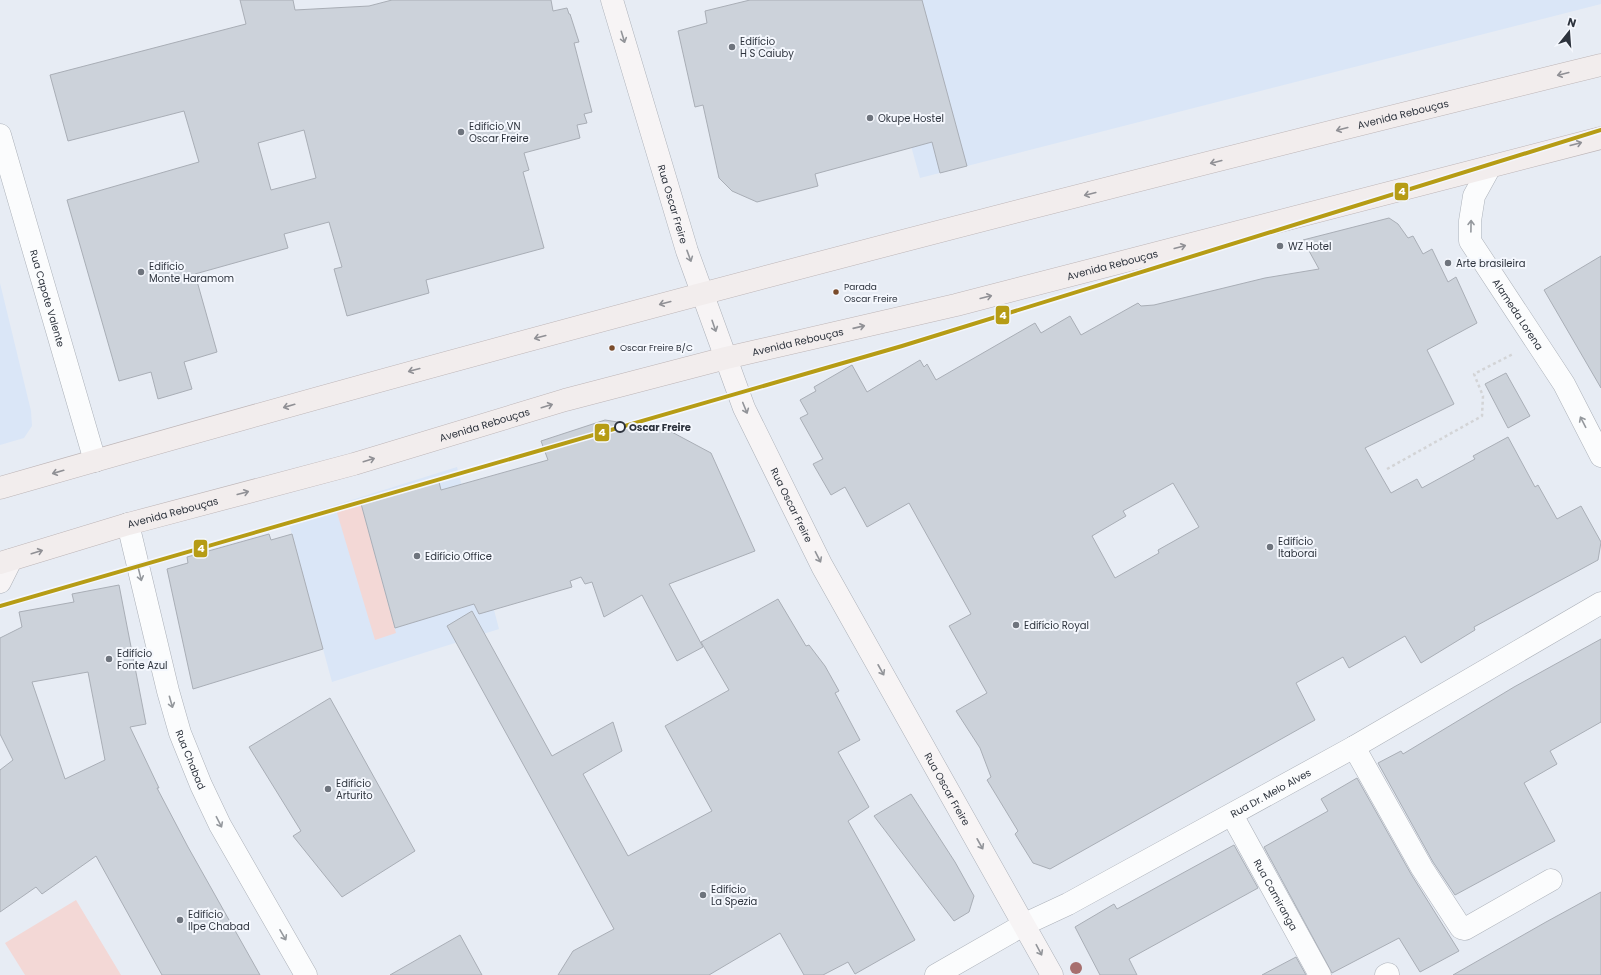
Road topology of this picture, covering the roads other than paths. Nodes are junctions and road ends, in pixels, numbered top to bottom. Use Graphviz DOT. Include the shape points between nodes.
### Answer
graph roads {
  1 [pos="612,0"];
  2 [pos="1601,65"];
  3 [pos="0,135"];
  4 [pos="1601,138"];
  5 [pos="1490,167"];
  6 [pos="703,293"];
  7 [pos="726,358"];
  8 [pos="1601,456"];
  9 [pos="95,461"];
  10 [pos="0,488"];
  11 [pos="128,524"];
  12 [pos="5,562"];
  13 [pos="0,582"];
  14 [pos="1601,603"];
  15 [pos="1354,747"];
  16 [pos="1232,815"];
  17 [pos="1551,880"];
  18 [pos="1025,924"];
  19 [pos="306,975"];
  20 [pos="936,975"];
  21 [pos="1052,975"];
  22 [pos="1320,975"];
  1 -- 6 [label="street, Rua Oscar Freire, one-way" via="687,251"];
  2 -- 6 [label="main road, Avenida Rebouças, one-way" via="1415,110"];
  3 -- 9 [label="street, Rua Capote Valente"];
  5 -- 4 [label="main road, Avenida Rebouças, one-way"];
  7 -- 5 [label="main road, Avenida Rebouças, one-way" via="956,305"];
  8 -- 5 [label="street, Alameda Lorena, one-way" via="1564,384 1470,241 1474,196"];
  6 -- 7 [label="street, Rua Oscar Freire, one-way"];
  6 -- 9 [label="main road, Avenida Rebouças, one-way" via="415,370"];
  11 -- 7 [label="main road, Avenida Rebouças, one-way" via="354,464 565,400"];
  7 -- 18 [label="street, Rua Oscar Freire, one-way" via="744,408 822,566"];
  9 -- 10 [label="main road, Avenida Rebouças, one-way"];
  12 -- 11 [label="main road, Avenida Rebouças, one-way"];
  11 -- 19 [label="street, Rua Chabad, one-way" via="180,733 220,825"];
  12 -- 13 [label="street"];
  14 -- 15 [label="street, Rua Dr. Melo Alves"];
  15 -- 16 [label="street, Rua Dr. Melo Alves"];
  15 -- 17 [label="street" via="1422,868 1461,928 1465,929"];
  16 -- 18 [label="street, Rua Dr. Melo Alves" via="1068,904"];
  16 -- 22 [label="street, Rua Camiranga"];
  18 -- 20 [label="street, Rua Dr. Melo Alves"];
  18 -- 21 [label="street, Rua Oscar Freire, one-way"];
}
